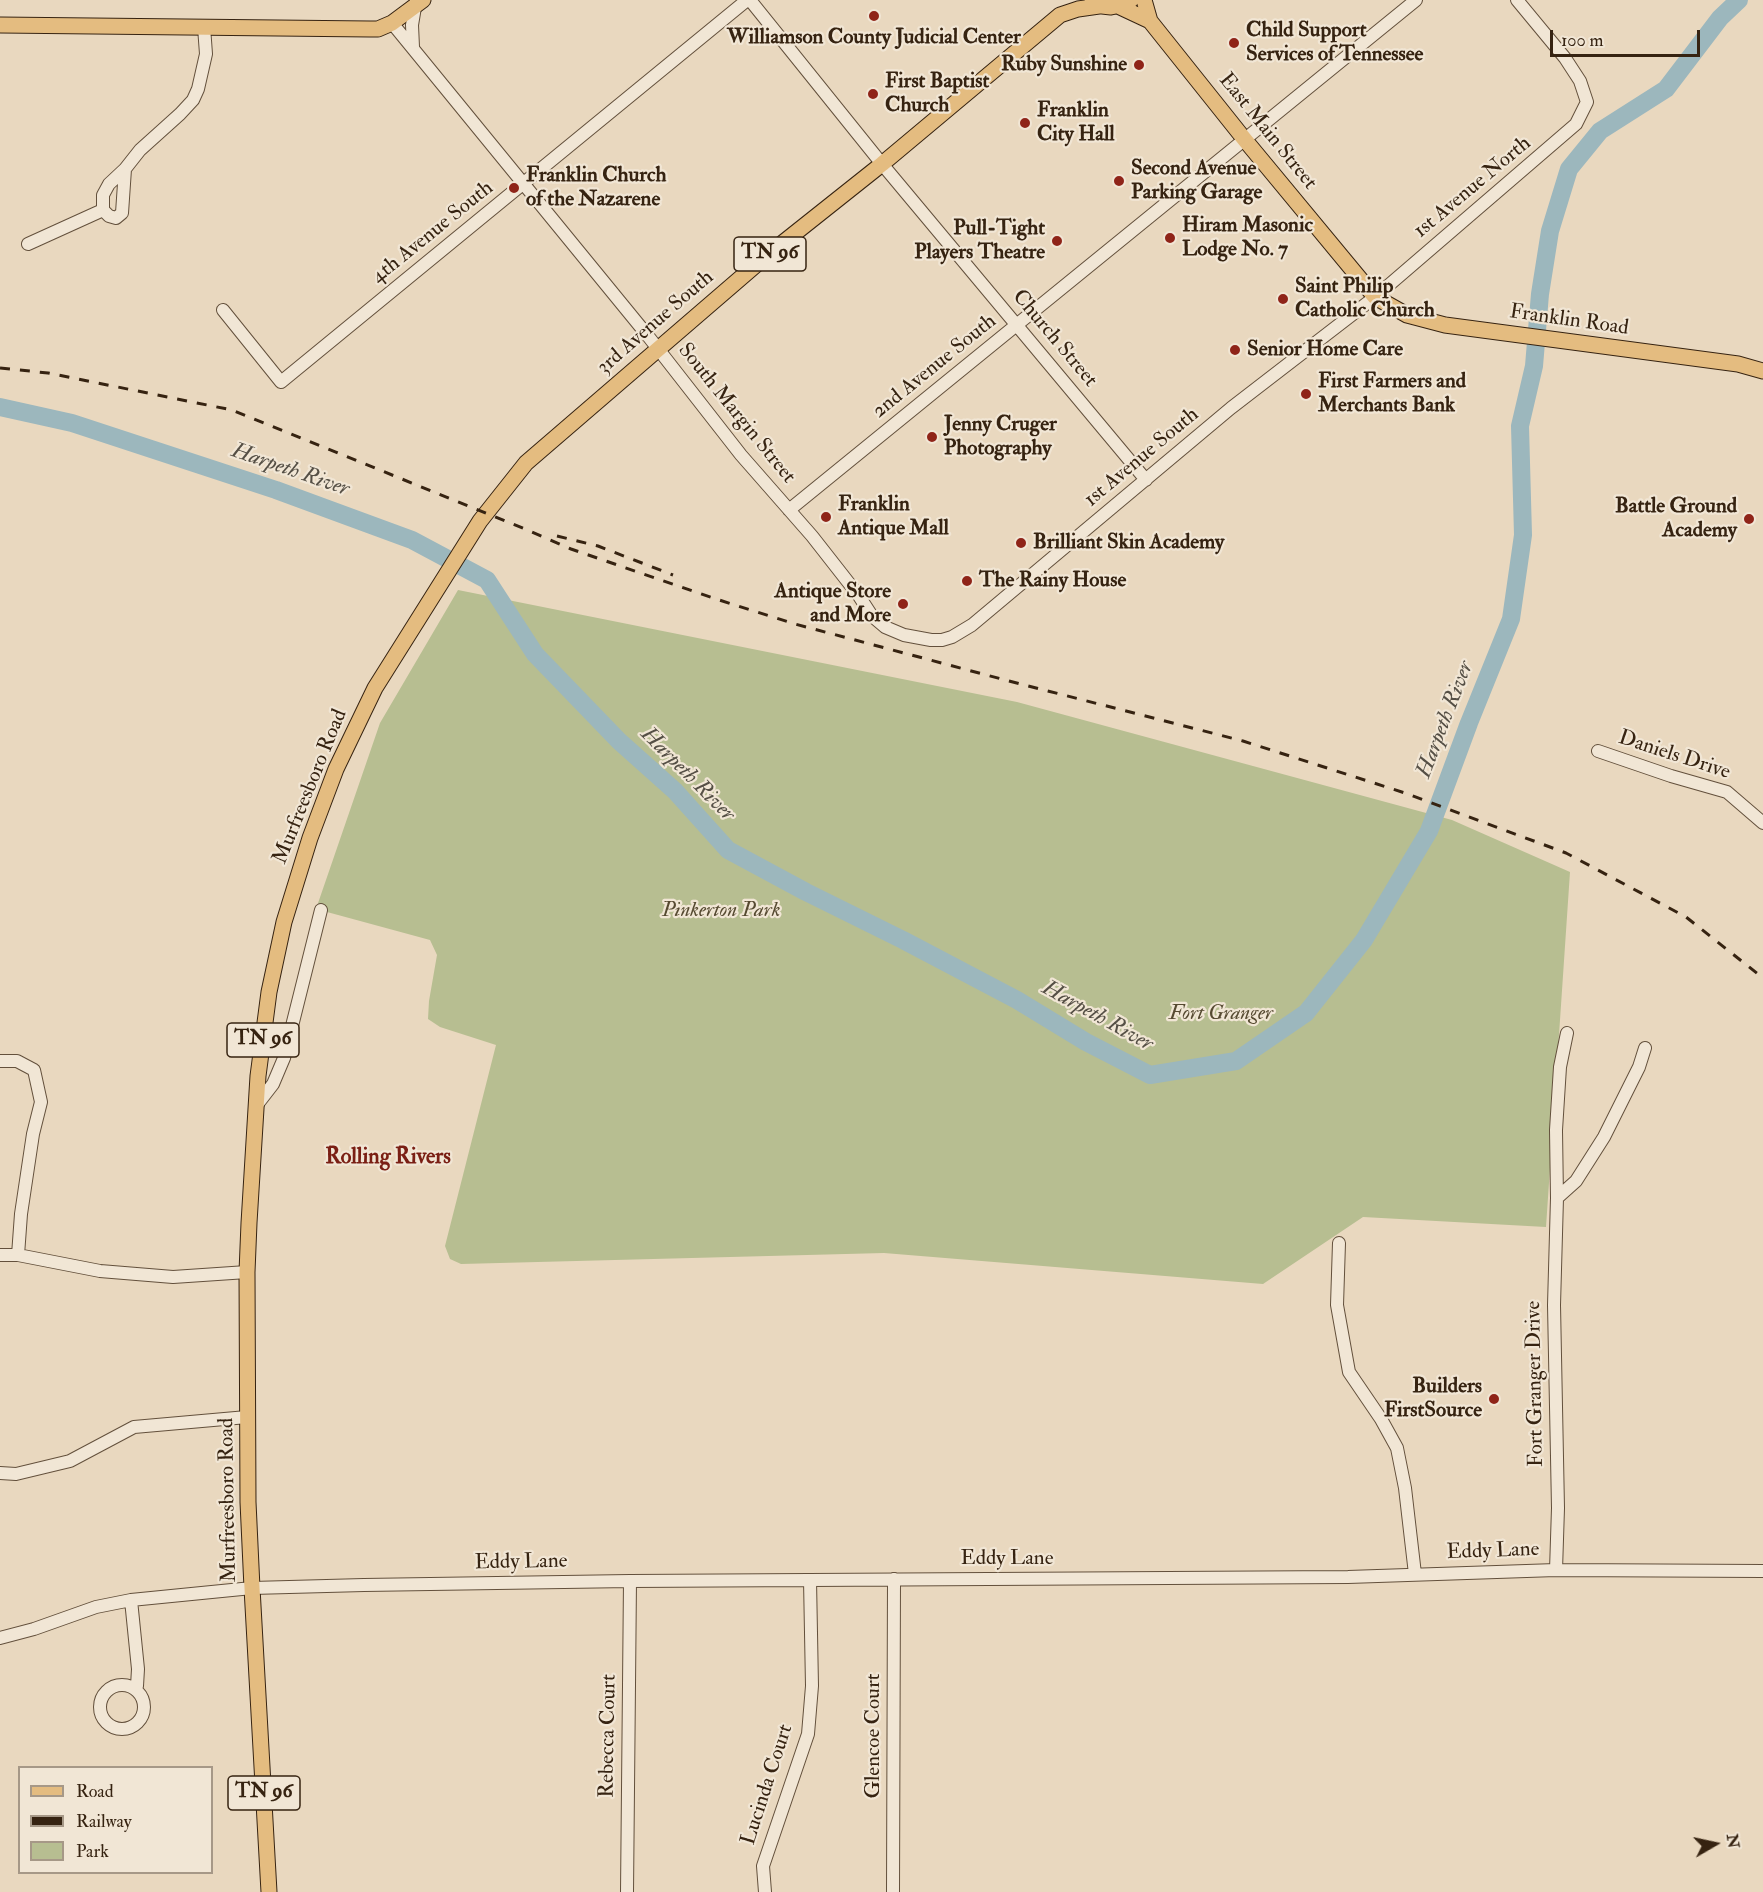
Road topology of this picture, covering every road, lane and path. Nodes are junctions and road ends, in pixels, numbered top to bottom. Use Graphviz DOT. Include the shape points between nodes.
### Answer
graph roads {
  1 [pos="748,0"];
  2 [pos="1067,0"];
  3 [pos="1144,0"];
  4 [pos="1416,0"];
  5 [pos="1517,0"];
  6 [pos="418,2"];
  7 [pos="1094,3"];
  8 [pos="1124,3"];
  9 [pos="1060,15"];
  10 [pos="1150,21"];
  11 [pos="392,23"];
  12 [pos="0,25"];
  13 [pos="204,27"];
  14 [pos="413,47"];
  15 [pos="1245,140"];
  16 [pos="882,164"];
  17 [pos="125,168"];
  18 [pos="524,183"];
  19 [pos="103,210"];
  20 [pos="28,244"];
  21 [pos="1375,297"];
  22 [pos="223,310"];
  23 [pos="1017,325"];
  24 [pos="658,348"];
  25 [pos="1763,370"];
  26 [pos="1146,480"];
  27 [pos="789,510"];
  28 [pos="482,517"];
  29 [pos="931,640"];
  30 [pos="1598,752"];
  31 [pos="1763,823"];
  32 [pos="321,910"];
  33 [pos="1567,1033"];
  34 [pos="1645,1048"];
  35 [pos="0,1061"];
  36 [pos="256,1106"];
  37 [pos="1557,1198"];
  38 [pos="1339,1243"];
  39 [pos="0,1255"];
  40 [pos="18,1255"];
  41 [pos="247,1272"];
  42 [pos="247,1418"];
  43 [pos="0,1473"];
  44 [pos="1556,1570"];
  45 [pos="1763,1571"];
  46 [pos="1415,1574"];
  47 [pos="894,1579"];
  48 [pos="810,1580"];
  49 [pos="630,1581"];
  50 [pos="252,1588"];
  51 [pos="131,1600"];
  52 [pos="0,1638"];
  53 [pos="135,1689"];
  54 [pos="269,1892"];
  55 [pos="627,1892"];
  56 [pos="765,1892"];
  57 [pos="893,1892"];
  1 -- 16 [label="street, Church Street"];
  1 -- 18 [label="street, 4th Avenue South"];
  2 -- 9 [label="main road, 3rd Avenue South"];
  3 -- 10 [label="main road, East Main Street"];
  4 -- 15 [label="street, 2nd Avenue South"];
  5 -- 21 [label="street, 1st Avenue North" via="1565,58 1580,81 1587,102 1576,124 1558,141"];
  6 -- 11 [label="main road"];
  6 -- 14 [label="street" via="412,25"];
  7 -- 8 [label="main road, 3rd Avenue South" via="1107,7"];
  7 -- 9 [label="main road, 3rd Avenue South / TN 96"];
  8 -- 10 [label="main road, East Main Street"];
  9 -- 16 [label="main road, 3rd Avenue South / TN 96"];
  10 -- 15 [label="main road, East Main Street"];
  11 -- 13 [label="main road" via="370,29"];
  11 -- 14 [label="street, South Margin Street"];
  12 -- 13 [label="main road"];
  13 -- 17 [label="street" via="206,54 193,100"];
  14 -- 18 [label="street, South Margin Street"];
  15 -- 21 [label="main road, East Main Street"];
  15 -- 23 [label="street, 2nd Avenue South"];
  16 -- 23 [label="street, Church Street"];
  16 -- 24 [label="main road, 3rd Avenue South / TN 96"];
  17 -- 19 [label="street" via="103,195"];
  17 -- 19 [label="street" via="122,213 116,218"];
  18 -- 22 [label="street, 4th Avenue South" via="281,382"];
  18 -- 24 [label="street, South Margin Street"];
  19 -- 20 [label="street"];
  21 -- 25 [label="main road, Franklin Road" via="1407,315 1445,325"];
  21 -- 26 [label="street, 1st Avenue South" via="1231,408"];
  23 -- 26 [label="street, Church Street"];
  23 -- 27 [label="street, 2nd Avenue South"];
  24 -- 27 [label="street, South Margin Street"];
  24 -- 28 [label="main road, 3rd Avenue South / TN 96" via="526,463"];
  26 -- 29 [label="street, 1st Avenue South" via="972,625 952,637"];
  27 -- 29 [label="street, South Margin Street" via="872,616 904,635"];
  28 -- 36 [label="main road, Murfreesboro Road / TN 96" via="375,688 336,769 284,922 269,992"];
  30 -- 31 [label="street, Daniels Drive" via="1727,792"];
  32 -- 36 [label="street" via="284,1058 273,1084"];
  33 -- 37 [label="street, Fort Granger Drive" via="1560,1067 1556,1130"];
  34 -- 37 [label="street" via="1604,1137 1576,1181"];
  35 -- 40 [label="street" via="17,1061 34,1070 41,1102 33,1134"];
  36 -- 41 [label="main road, Murfreesboro Road / TN 96"];
  37 -- 44 [label="street, Fort Granger Drive"];
  38 -- 46 [label="street" via="1337,1305 1349,1372 1397,1448"];
  39 -- 40 [label="street"];
  40 -- 41 [label="street" via="100,1271 173,1277"];
  41 -- 42 [label="main road, Murfreesboro Road / TN 96"];
  42 -- 43 [label="street" via="134,1427 70,1461 16,1474"];
  42 -- 50 [label="main road, Murfreesboro Road / TN 96"];
  44 -- 45 [label="street, Eddy Lane"];
  44 -- 46 [label="street, Eddy Lane"];
  46 -- 47 [label="street, Eddy Lane"];
  47 -- 48 [label="street, Eddy Lane"];
  47 -- 57 [label="street, Glencoe Court"];
  48 -- 49 [label="street, Eddy Lane"];
  48 -- 56 [label="street, Lucinda Court" via="812,1686 808,1734 763,1866"];
  49 -- 50 [label="street, Eddy Lane"];
  49 -- 55 [label="street, Rebecca Court"];
  50 -- 51 [label="street, Eddy Lane"];
  50 -- 54 [label="main road, Murfreesboro Road / TN 96"];
  51 -- 52 [label="street, Eddy Lane" via="96,1607"];
  51 -- 53 [label="street" via="138,1669"];
}
